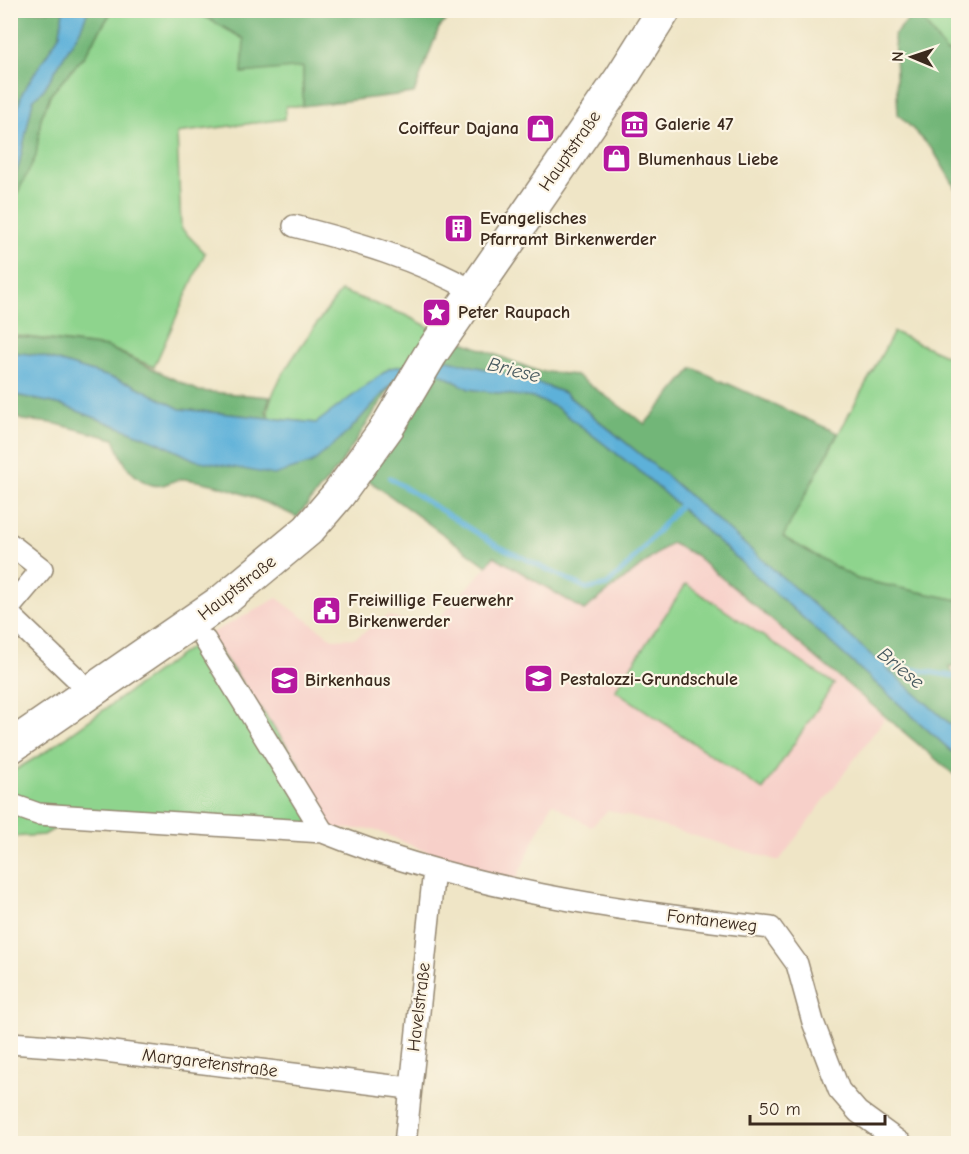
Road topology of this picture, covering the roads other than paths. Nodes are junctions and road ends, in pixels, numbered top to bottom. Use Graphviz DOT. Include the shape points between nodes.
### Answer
graph roads {
  1 [pos="664,10"];
  2 [pos="294,226"];
  3 [pos="473,291"];
  4 [pos="10,544"];
  5 [pos="10,607"];
  6 [pos="10,615"];
  7 [pos="205,640"];
  8 [pos="89,695"];
  9 [pos="10,747"];
  10 [pos="10,804"];
  11 [pos="323,832"];
  12 [pos="434,870"];
  13 [pos="10,1043"];
  14 [pos="409,1088"];
  15 [pos="405,1143"];
  16 [pos="902,1143"];
  1 -- 3 [label="main road, Hauptstraße"];
  2 -- 3 [label="street" via="363,244 443,274"];
  3 -- 8 [label="main road, Hauptstraße" via="388,426 308,530 225,599"];
  4 -- 5 [label="street" via="42,569"];
  6 -- 8 [label="street"];
  7 -- 11 [label="street, Hauptstraße"];
  8 -- 9 [label="main road, Hauptstraße"];
  10 -- 11 [label="street" via="38,814"];
  11 -- 12 [label="street"];
  12 -- 14 [label="street, Havelstraße"];
  12 -- 16 [label="street, Fontaneweg" via="573,901 771,928 797,964 813,1022 839,1090 858,1112"];
  13 -- 14 [label="street, Margaretenstraße"];
  14 -- 15 [label="street, Havelstraße"];
}
